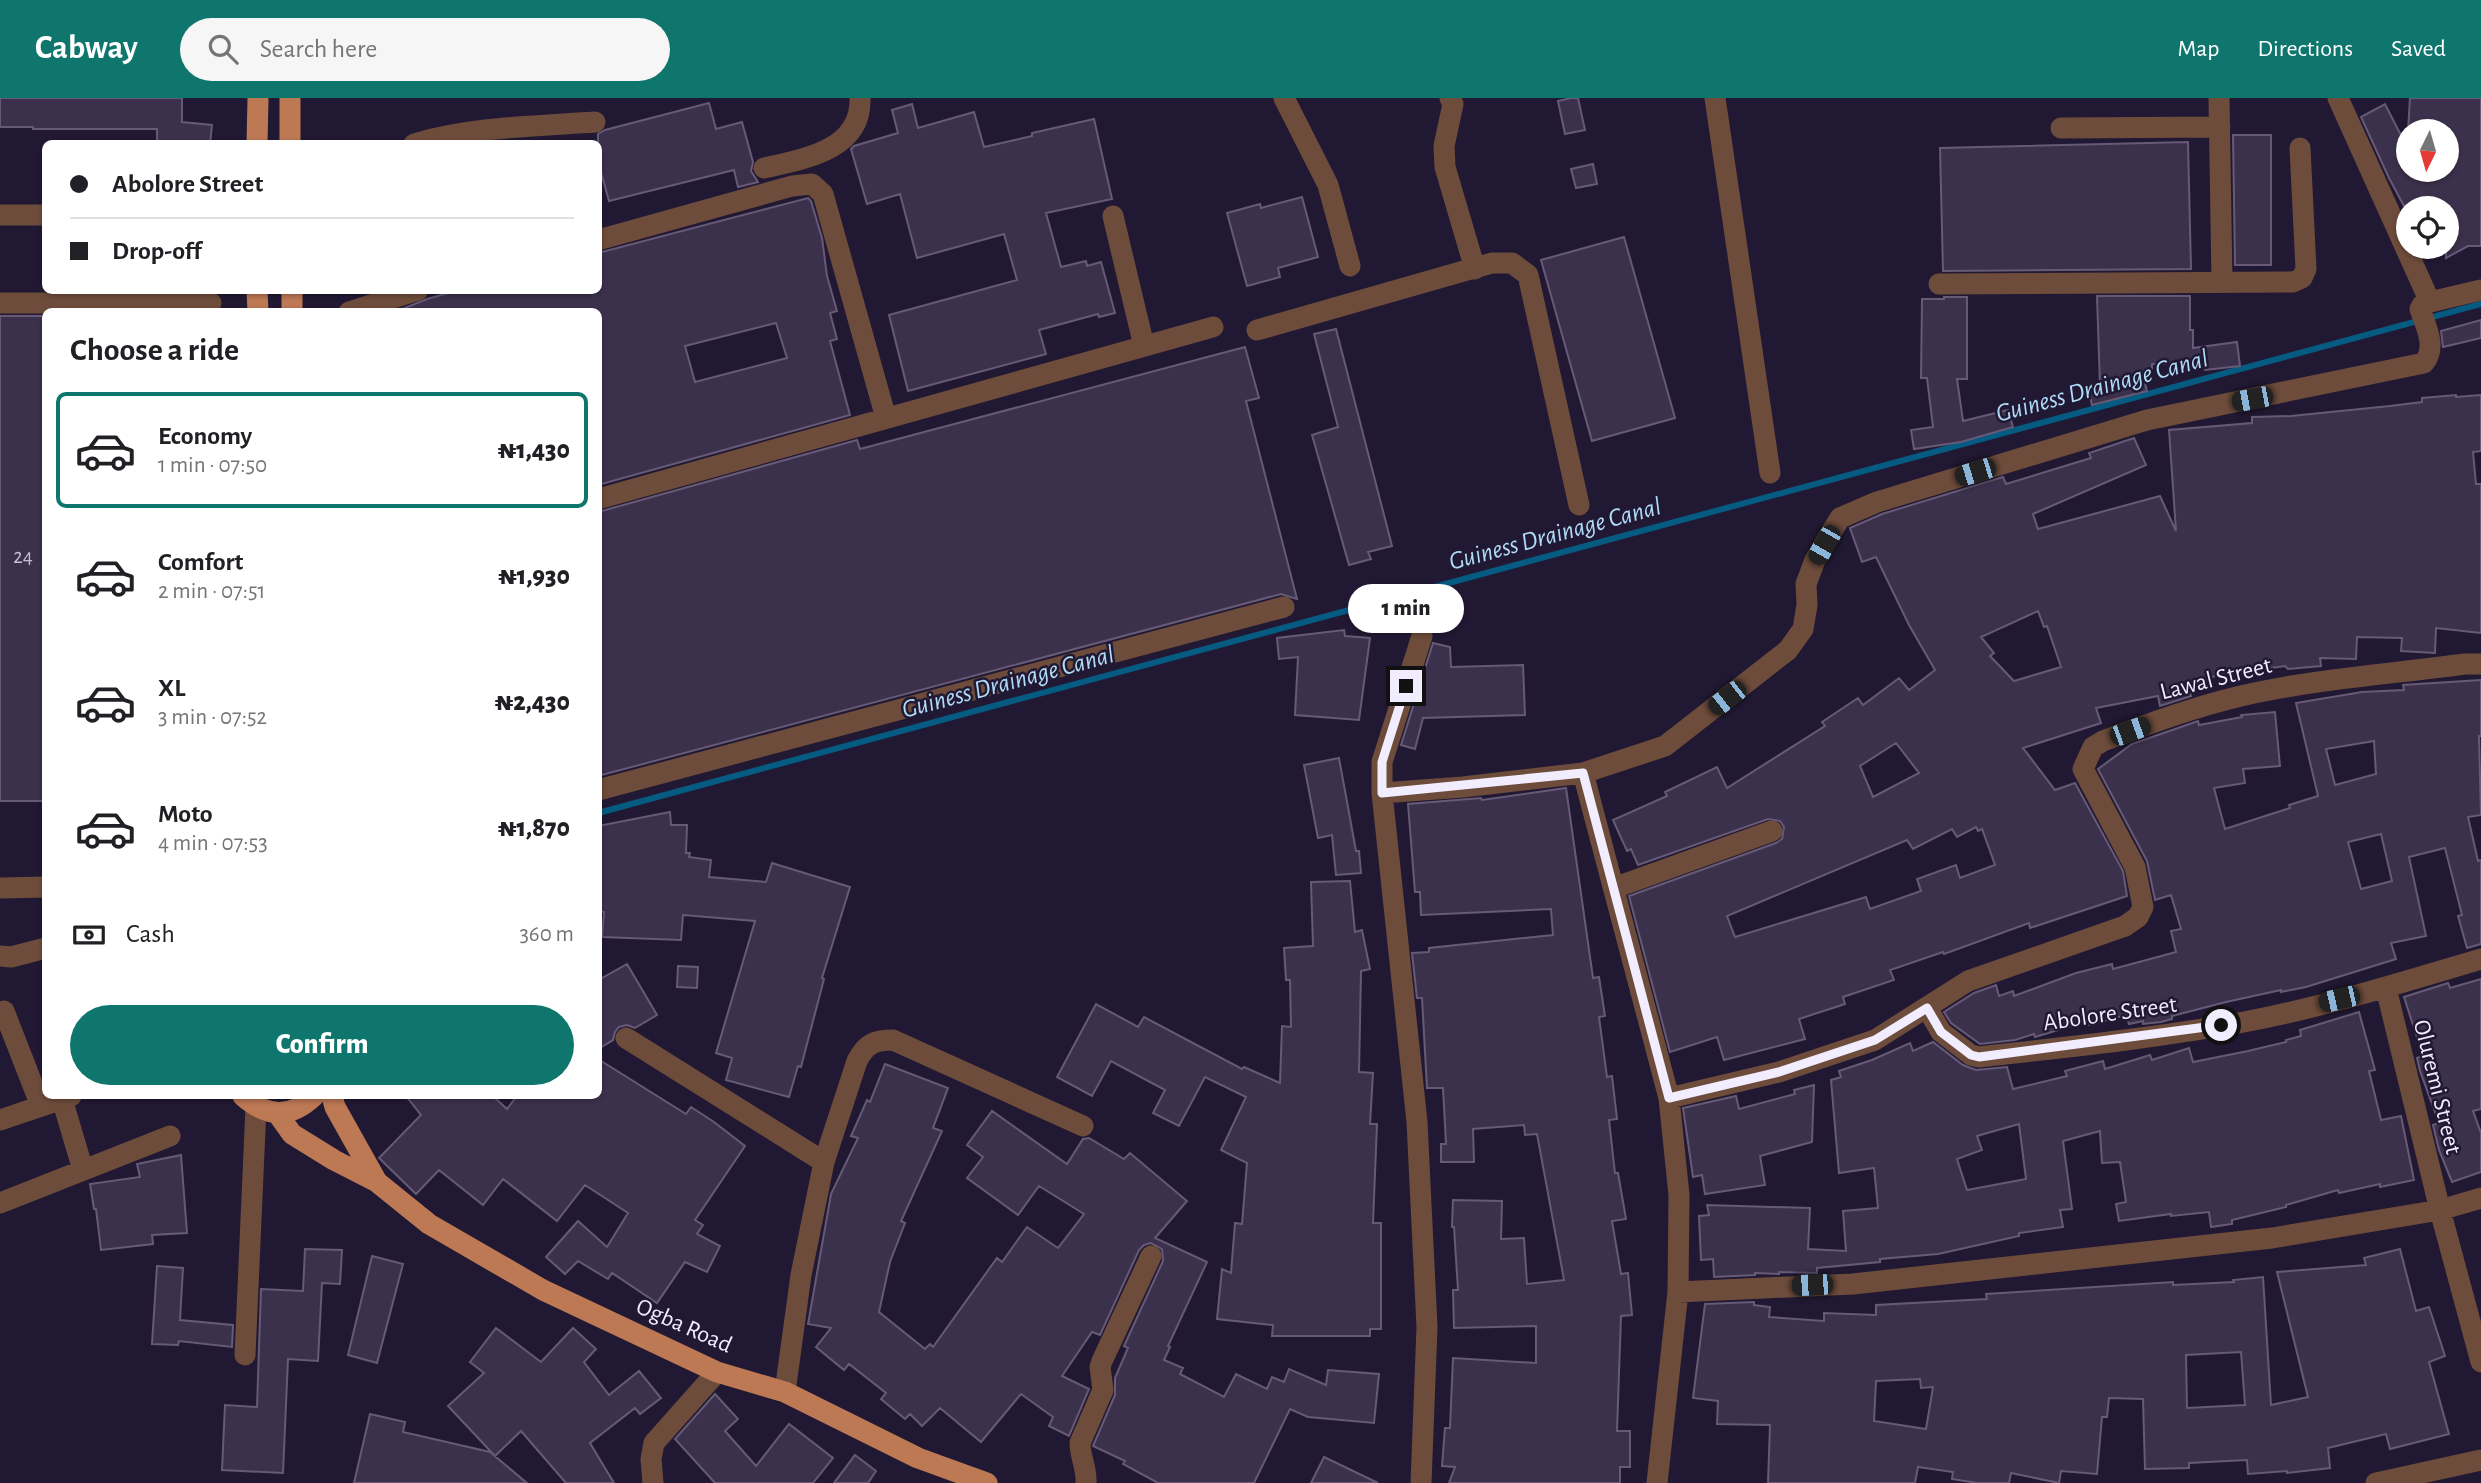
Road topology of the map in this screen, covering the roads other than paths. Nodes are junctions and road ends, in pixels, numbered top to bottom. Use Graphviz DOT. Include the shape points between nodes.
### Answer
graph roads {
  1 [pos="258,98"];
  2 [pos="290,98"];
  3 [pos="860,98"];
  4 [pos="1283,98"];
  5 [pos="1450,98"];
  6 [pos="1715,98"];
  7 [pos="2219,98"];
  8 [pos="2338,98"];
  9 [pos="595,122"];
  10 [pos="2220,127"];
  11 [pos="2061,128"];
  12 [pos="257,140"];
  13 [pos="290,140"];
  14 [pos="432,140"];
  15 [pos="2300,148"];
  16 [pos="764,168"];
  17 [pos="0,215"];
  18 [pos="42,215"];
  19 [pos="1113,216"];
  20 [pos="602,239"];
  21 [pos="1350,267"];
  22 [pos="1475,269"];
  23 [pos="2222,282"];
  24 [pos="1939,284"];
  25 [pos="2481,290"];
  26 [pos="405,294"];
  27 [pos="0,303"];
  28 [pos="211,303"];
  29 [pos="362,308"];
  30 [pos="2426,309"];
  31 [pos="1213,327"];
  32 [pos="1257,330"];
  33 [pos="1144,346"];
  34 [pos="886,418"];
  35 [pos="1770,474"];
  36 [pos="602,498"];
  37 [pos="1579,505"];
  38 [pos="1284,607"];
  39 [pos="1422,636"];
  40 [pos="2481,664"];
  41 [pos="1583,773"];
  42 [pos="602,789"];
  43 [pos="1382,793"];
  44 [pos="1772,831"];
  45 [pos="42,887"];
  46 [pos="0,888"];
  47 [pos="1614,888"];
  48 [pos="42,949"];
  49 [pos="0,956"];
  50 [pos="2481,959"];
  51 [pos="2386,988"];
  52 [pos="1927,1008"];
  53 [pos="4,1011"];
  54 [pos="626,1038"];
  55 [pos="1669,1098"];
  56 [pos="60,1099"];
  57 [pos="66,1099"];
  58 [pos="310,1099"];
  59 [pos="333,1099"];
  60 [pos="249,1101"];
  61 [pos="41,1106"];
  62 [pos="277,1113"];
  63 [pos="0,1120"];
  64 [pos="1083,1126"];
  65 [pos="170,1136"];
  66 [pos="824,1162"];
  67 [pos="83,1170"];
  68 [pos="377,1182"];
  69 [pos="2481,1198"];
  70 [pos="0,1203"];
  71 [pos="2440,1210"];
  72 [pos="1152,1256"];
  73 [pos="1678,1292"];
  74 [pos="245,1354"];
  75 [pos="2481,1362"];
  76 [pos="717,1372"];
  77 [pos="785,1392"];
  78 [pos="2481,1460"];
  79 [pos="653,1483"];
  80 [pos="987,1483"];
  81 [pos="1086,1483"];
  82 [pos="1421,1483"];
  83 [pos="1657,1483"];
  84 [pos="2376,1483"];
  1 -- 12 [label="main road"];
  2 -- 13 [label="main road"];
  3 -- 16 [label="street" via="852,129 832,148"];
  4 -- 21 [label="street" via="1328,185"];
  5 -- 22 [label="street" via="1445,167"];
  6 -- 35 [label="street"];
  7 -- 10 [label="street"];
  8 -- 30 [label="street"];
  9 -- 14 [label="street"];
  10 -- 11 [label="street"];
  10 -- 23 [label="street"];
  15 -- 23 [label="street" via="2306,269 2302,278 2293,282"];
  17 -- 18 [label="street"];
  19 -- 33 [label="street"];
  20 -- 34 [label="street" via="812,184 823,194"];
  22 -- 32 [label="street"];
  22 -- 37 [label="street" via="1512,262 1528,275"];
  23 -- 24 [label="street"];
  25 -- 30 [label="street"];
  26 -- 29 [label="street"];
  27 -- 28 [label="street"];
  30 -- 41 [label="street" via="2432,347 2424,363 2147,420 1877,502 1840,518 1815,560 1806,584 1803,628 1788,650 1665,746"];
  31 -- 33 [label="street"];
  33 -- 34 [label="street"];
  34 -- 36 [label="street"];
  38 -- 42 [label="street"];
  39 -- 43 [label="street" via="1382,762"];
  40 -- 52 [label="street, Lawal Street" via="2241,695 2093,747 2083,769 2135,867 2143,907 2137,917 2125,926 1968,981"];
  41 -- 43 [label="street"];
  41 -- 47 [label="street"];
  43 -- 82 [label="street" via="1417,1122 1427,1327"];
  44 -- 47 [label="street"];
  45 -- 46 [label="street"];
  47 -- 55 [label="street"];
  48 -- 49 [label="street"];
  50 -- 51 [label="street, Abolore Street"];
  51 -- 52 [label="street, Abolore Street" via="2245,1021 1979,1057 1941,1032"];
  51 -- 71 [label="street, Oluremi Street"];
  52 -- 55 [label="street" via="1875,1040 1779,1072"];
  53 -- 61 [label="street"];
  54 -- 66 [label="street"];
  55 -- 73 [label="street" via="1679,1195"];
  56 -- 61 [label="street"];
  57 -- 67 [label="street"];
  58 -- 62 [label="main road" via="291,1111"];
  59 -- 68 [label="main road, Ogba Road"];
  60 -- 62 [label="main road"];
  60 -- 74 [label="street"];
  61 -- 63 [label="street"];
  62 -- 68 [label="main road, Ogba Road" via="292,1134"];
  64 -- 66 [label="street" via="893,1040 876,1040 864,1048 857,1061"];
  65 -- 67 [label="street"];
  66 -- 77 [label="street" via="800,1275"];
  67 -- 70 [label="street"];
  68 -- 76 [label="main road, Ogba Road" via="429,1224 543,1290"];
  69 -- 71 [label="street"];
  71 -- 73 [label="street" via="2272,1238 2053,1264 1853,1284"];
  71 -- 75 [label="street, Oluremi Street"];
  72 -- 81 [label="street" via="1102,1361 1103,1390 1080,1443"];
  73 -- 83 [label="street"];
  76 -- 77 [label="main road, Ogba Road"];
  76 -- 79 [label="street" via="654,1443"];
  77 -- 80 [label="main road, Ogba Road" via="918,1458"];
  78 -- 84 [label="street"];
}
